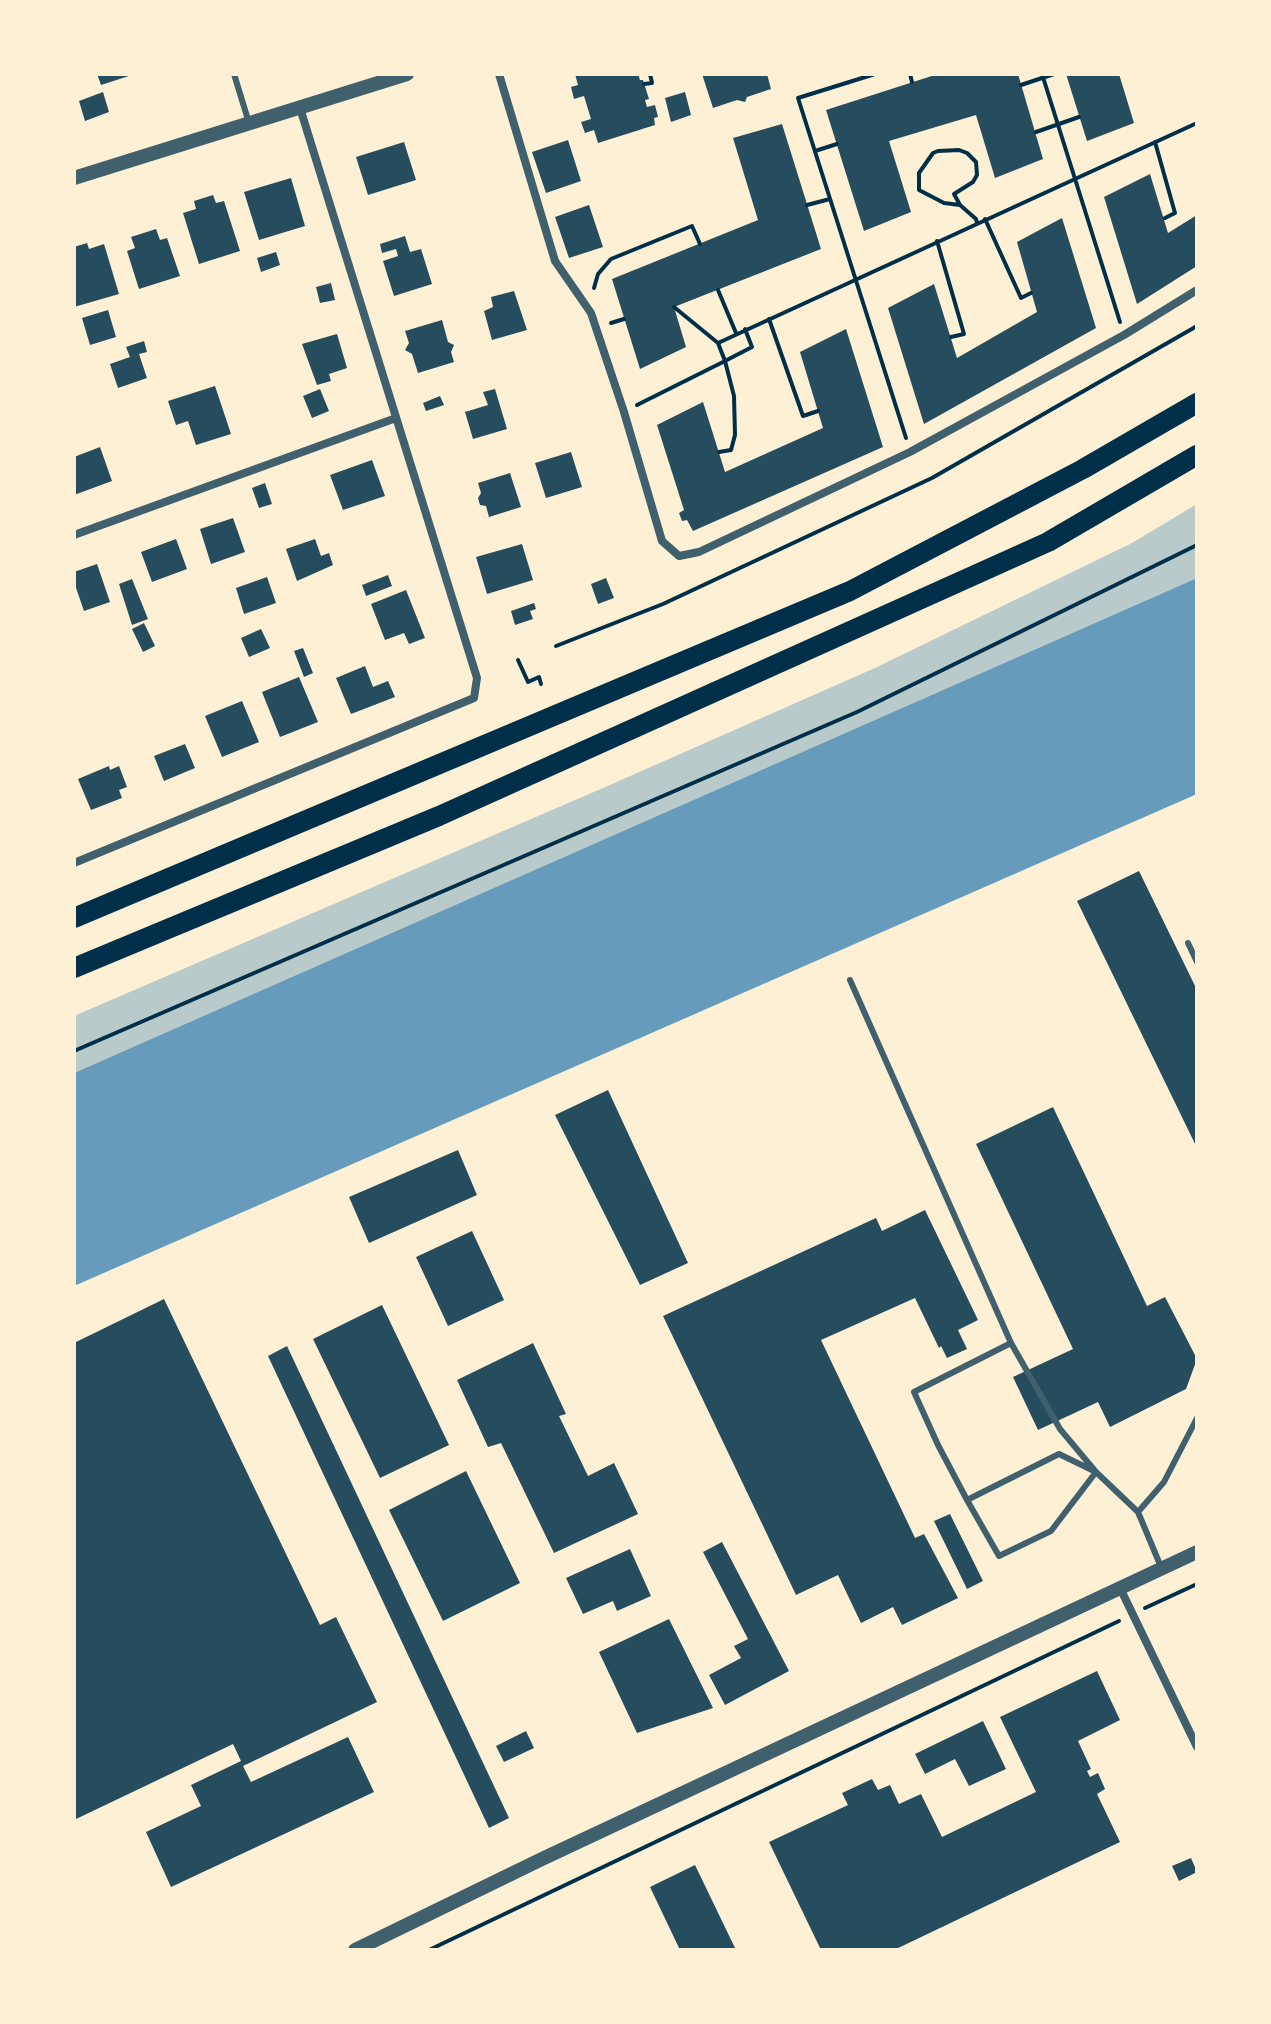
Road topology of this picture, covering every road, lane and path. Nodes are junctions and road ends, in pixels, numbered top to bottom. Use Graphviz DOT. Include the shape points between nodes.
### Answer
graph roads {
  1 [pos="234,74"];
  2 [pos="407,74"];
  3 [pos="499,74"];
  4 [pos="650,74"];
  5 [pos="875,74"];
  6 [pos="910,74"];
  7 [pos="1054,74"];
  8 [pos="1042,76"];
  9 [pos="382,78"];
  10 [pos="912,82"];
  11 [pos="644,84"];
  12 [pos="1021,85"];
  13 [pos="300,108"];
  14 [pos="1079,117"];
  15 [pos="249,123"];
  16 [pos="1197,123"];
  17 [pos="1058,124"];
  18 [pos="1036,132"];
  19 [pos="1155,142"];
  20 [pos="837,144"];
  21 [pos="815,151"];
  22 [pos="74,178"];
  23 [pos="1075,178"];
  24 [pos="830,199"];
  25 [pos="807,205"];
  26 [pos="960,205"];
  27 [pos="1165,218"];
  28 [pos="985,219"];
  29 [pos="977,223"];
  30 [pos="937,241"];
  31 [pos="700,244"];
  32 [pos="855,279"];
  33 [pos="718,290"];
  34 [pos="1197,290"];
  35 [pos="1031,293"];
  36 [pos="583,303"];
  37 [pos="674,307"];
  38 [pos="769,319"];
  39 [pos="1197,326"];
  40 [pos="745,329"];
  41 [pos="736,333"];
  42 [pos="1124,335"];
  43 [pos="951,337"];
  44 [pos="718,343"];
  45 [pos="725,361"];
  46 [pos="1197,403"];
  47 [pos="818,411"];
  48 [pos="624,412"];
  49 [pos="396,418"];
  50 [pos="719,452"];
  51 [pos="910,452"];
  52 [pos="1197,455"];
  53 [pos="74,535"];
  54 [pos="1197,545"];
  55 [pos="556,646"];
  56 [pos="518,660"];
  57 [pos="541,684"];
  58 [pos="74,863"];
  59 [pos="74,918"];
  60 [pos="1188,943"];
  61 [pos="1197,962"];
  62 [pos="74,968"];
  63 [pos="850,980"];
  64 [pos="74,1051"];
  65 [pos="1011,1343"];
  66 [pos="1197,1418"];
  67 [pos="1096,1472"];
  68 [pos="967,1500"];
  69 [pos="1138,1512"];
  70 [pos="1197,1552"];
  71 [pos="1162,1570"];
  72 [pos="1197,1584"];
  73 [pos="1121,1590"];
  74 [pos="1176,1594"];
  75 [pos="1096,1632"];
  76 [pos="1197,1747"];
  77 [pos="355,1950"];
  78 [pos="429,1950"];
  1 -- 15 [label="lane"];
  2 -- 9 [label="street"];
  3 -- 36 [label="street" via="555,261"];
  4 -- 11 [label="path" via="652,83"];
  5 -- 21 [label="path" via="798,98"];
  6 -- 10 [label="path"];
  7 -- 8 [label="path"];
  8 -- 12 [label="path"];
  8 -- 17 [label="path"];
  9 -- 13 [label="street"];
  13 -- 15 [label="street"];
  13 -- 49 [label="street"];
  14 -- 17 [label="path"];
  15 -- 22 [label="street"];
  16 -- 19 [label="path"];
  17 -- 18 [label="path"];
  17 -- 23 [label="path"];
  19 -- 23 [label="path"];
  19 -- 27 [label="path" via="1175,213"];
  20 -- 21 [label="path"];
  21 -- 24 [label="path"];
  23 -- 28 [label="path"];
  23 -- 42 [label="path"];
  24 -- 25 [label="path"];
  24 -- 32 [label="path"];
  26 -- 26 [label="path" via="954,194 973,182 976,162 959,150 933,153 919,173 919,190"];
  26 -- 29 [label="path"];
  28 -- 29 [label="path"];
  28 -- 35 [label="path" via="1021,298"];
  29 -- 30 [label="path"];
  30 -- 32 [label="path"];
  30 -- 43 [label="path" via="964,334"];
  31 -- 36 [label="path" via="692,226 611,259 598,274 590,300"];
  32 -- 38 [label="path"];
  32 -- 51 [label="path"];
  33 -- 41 [label="path"];
  34 -- 42 [label="street"];
  36 -- 48 [label="street"];
  37 -- 44 [label="path"];
  38 -- 40 [label="path"];
  38 -- 47 [label="path" via="803,416"];
  39 -- 55 [label="path" via="932,478 663,604"];
  40 -- 41 [label="path"];
  40 -- 45 [label="path" via="752,347"];
  41 -- 44 [label="path"];
  42 -- 51 [label="street"];
  44 -- 45 [label="path"];
  45 -- 48 [label="path"];
  45 -- 50 [label="path" via="734,396 735,435 731,450"];
  46 -- 59 [label="highway" via="850,591"];
  48 -- 51 [label="street" via="662,541 679,556 699,552"];
  49 -- 53 [label="street"];
  49 -- 58 [label="street" via="477,678 474,698"];
  52 -- 62 [label="highway" via="1034,548 439,816"];
  54 -- 64 [label="path" via="857,712"];
  56 -- 57 [label="path" via="528,682 539,677"];
  60 -- 61 [label="lane"];
  63 -- 65 [label="lane"];
  65 -- 67 [label="lane" via="1060,1429"];
  65 -- 68 [label="lane" via="914,1392"];
  66 -- 69 [label="lane" via="1164,1482"];
  67 -- 68 [label="lane" via="1059,1454"];
  67 -- 68 [label="lane" via="1051,1531 999,1556"];
  67 -- 69 [label="lane"];
  69 -- 71 [label="lane"];
  70 -- 71 [label="street"];
  71 -- 73 [label="street"];
  72 -- 74 [label="path"];
  73 -- 76 [label="street"];
  73 -- 77 [label="street"];
  75 -- 78 [label="path"];
}
